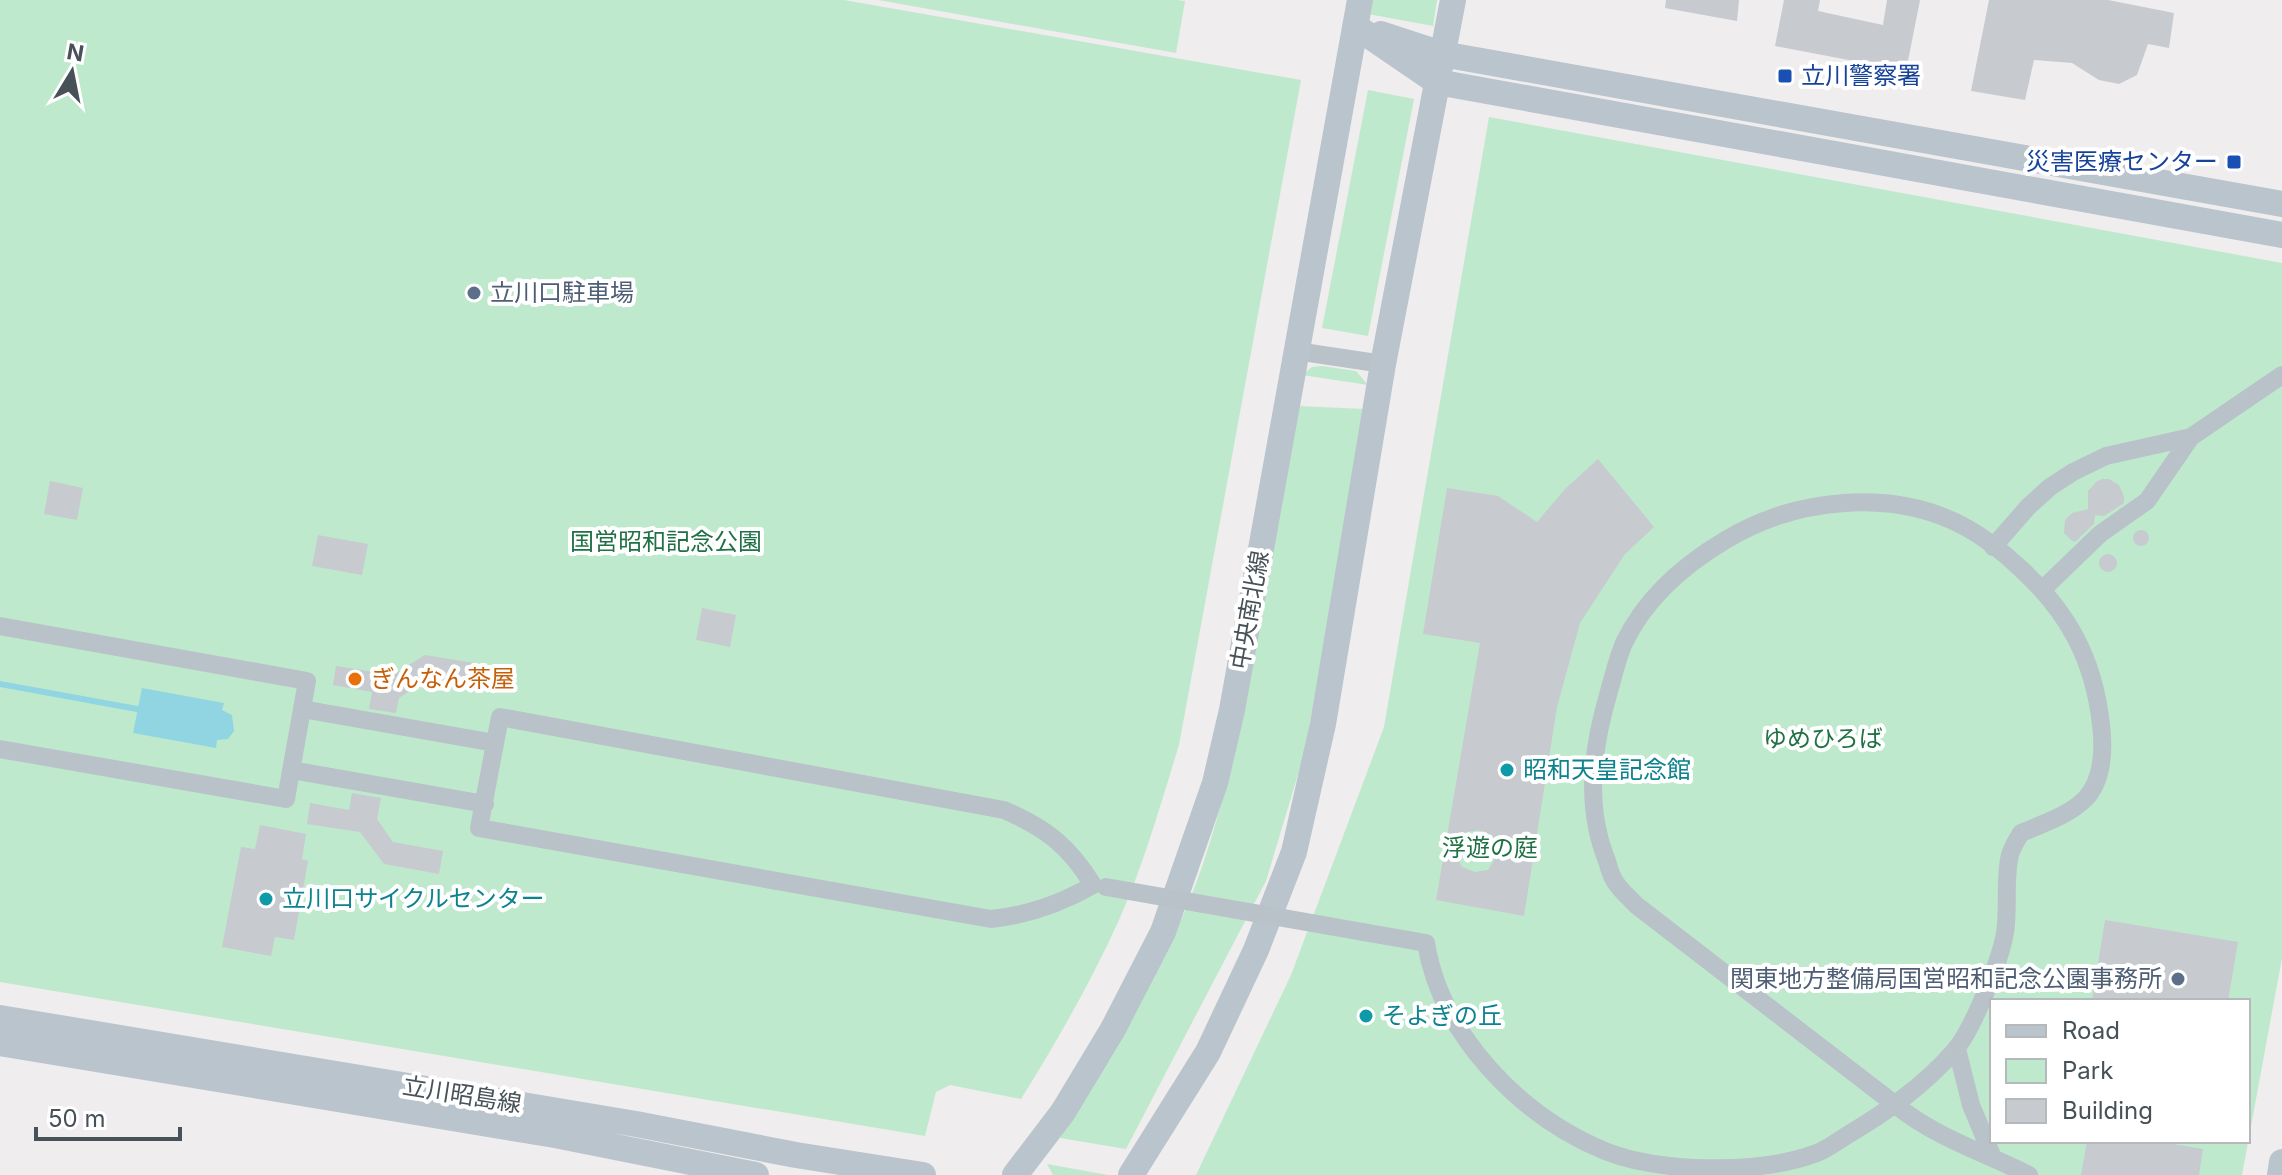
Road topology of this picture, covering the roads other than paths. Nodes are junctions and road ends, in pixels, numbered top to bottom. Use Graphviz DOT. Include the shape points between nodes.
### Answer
graph roads {
  1 [pos="1453,0"];
  2 [pos="1357,13"];
  3 [pos="1442,54"];
  4 [pos="1437,82"];
  5 [pos="2282,204"];
  6 [pos="2282,235"];
  7 [pos="1296,351"];
  8 [pos="1383,364"];
  9 [pos="2282,375"];
  10 [pos="2191,437"];
  11 [pos="1993,547"];
  12 [pos="2043,589"];
  13 [pos="0,626"];
  14 [pos="302,709"];
  15 [pos="495,743"];
  16 [pos="0,749"];
  17 [pos="291,770"];
  18 [pos="485,804"];
  19 [pos="1100,886"];
  20 [pos="0,1018"];
  21 [pos="0,1043"];
  22 [pos="1957,1049"];
  23 [pos="1897,1106"];
  24 [pos="1993,1158"];
  25 [pos="2282,1162"];
  26 [pos="756,1175"];
  27 [pos="923,1175"];
  28 [pos="1015,1175"];
  29 [pos="1131,1175"];
  30 [pos="2029,1175"];
  31 [pos="2280,1175"];
  1 -- 3 [label="main road"];
  2 -- 3 [label="main road"];
  2 -- 4 [label="main road"];
  2 -- 7 [label="main road, 中央南北線"];
  3 -- 4 [label="main road"];
  3 -- 5 [label="main road"];
  4 -- 6 [label="main road"];
  4 -- 8 [label="main road"];
  7 -- 8 [label="street"];
  7 -- 28 [label="main road, 中央南北線" via="1232,710 1198,839 1163,932 1113,1029 1063,1112"];
  8 -- 29 [label="main road" via="1323,724 1294,852 1208,1052"];
  9 -- 10 [label="street"];
  10 -- 11 [label="street" via="2106,456 2073,472 2028,507"];
  10 -- 12 [label="street" via="2147,501 2100,534"];
  11 -- 12 [label="street"];
  11 -- 23 [label="street" via="1968,528 1889,504 1812,507 1778,514 1739,532 1662,588 1625,641 1592,769 1596,835 1615,882 1636,905"];
  12 -- 22 [label="street" via="2073,628 2090,676 2103,741 2100,766 2086,799 2021,833 2010,855 2005,934 1992,978"];
  13 -- 14 [label="street" via="307,681"];
  14 -- 15 [label="street"];
  14 -- 17 [label="street"];
  15 -- 18 [label="street"];
  15 -- 19 [label="street" via="500,717 1004,810 1053,835"];
  16 -- 17 [label="street" via="286,799"];
  17 -- 18 [label="street"];
  18 -- 19 [label="street" via="479,828 991,919 1039,911"];
  19 -- 23 [label="street, bridge" via="1426,943 1430,969 1448,1011 1482,1060 1516,1096 1557,1126 1606,1151 1663,1165 1725,1168 1775,1163 1816,1154"];
  20 -- 27 [label="main road, 立川昭島線"];
  21 -- 26 [label="main road, 立川昭島線" via="555,1135"];
  22 -- 23 [label="street"];
  22 -- 24 [label="street" via="1971,1105"];
  23 -- 24 [label="street" via="1942,1136"];
  24 -- 30 [label="street"];
  25 -- 31 [label="main road"];
}
